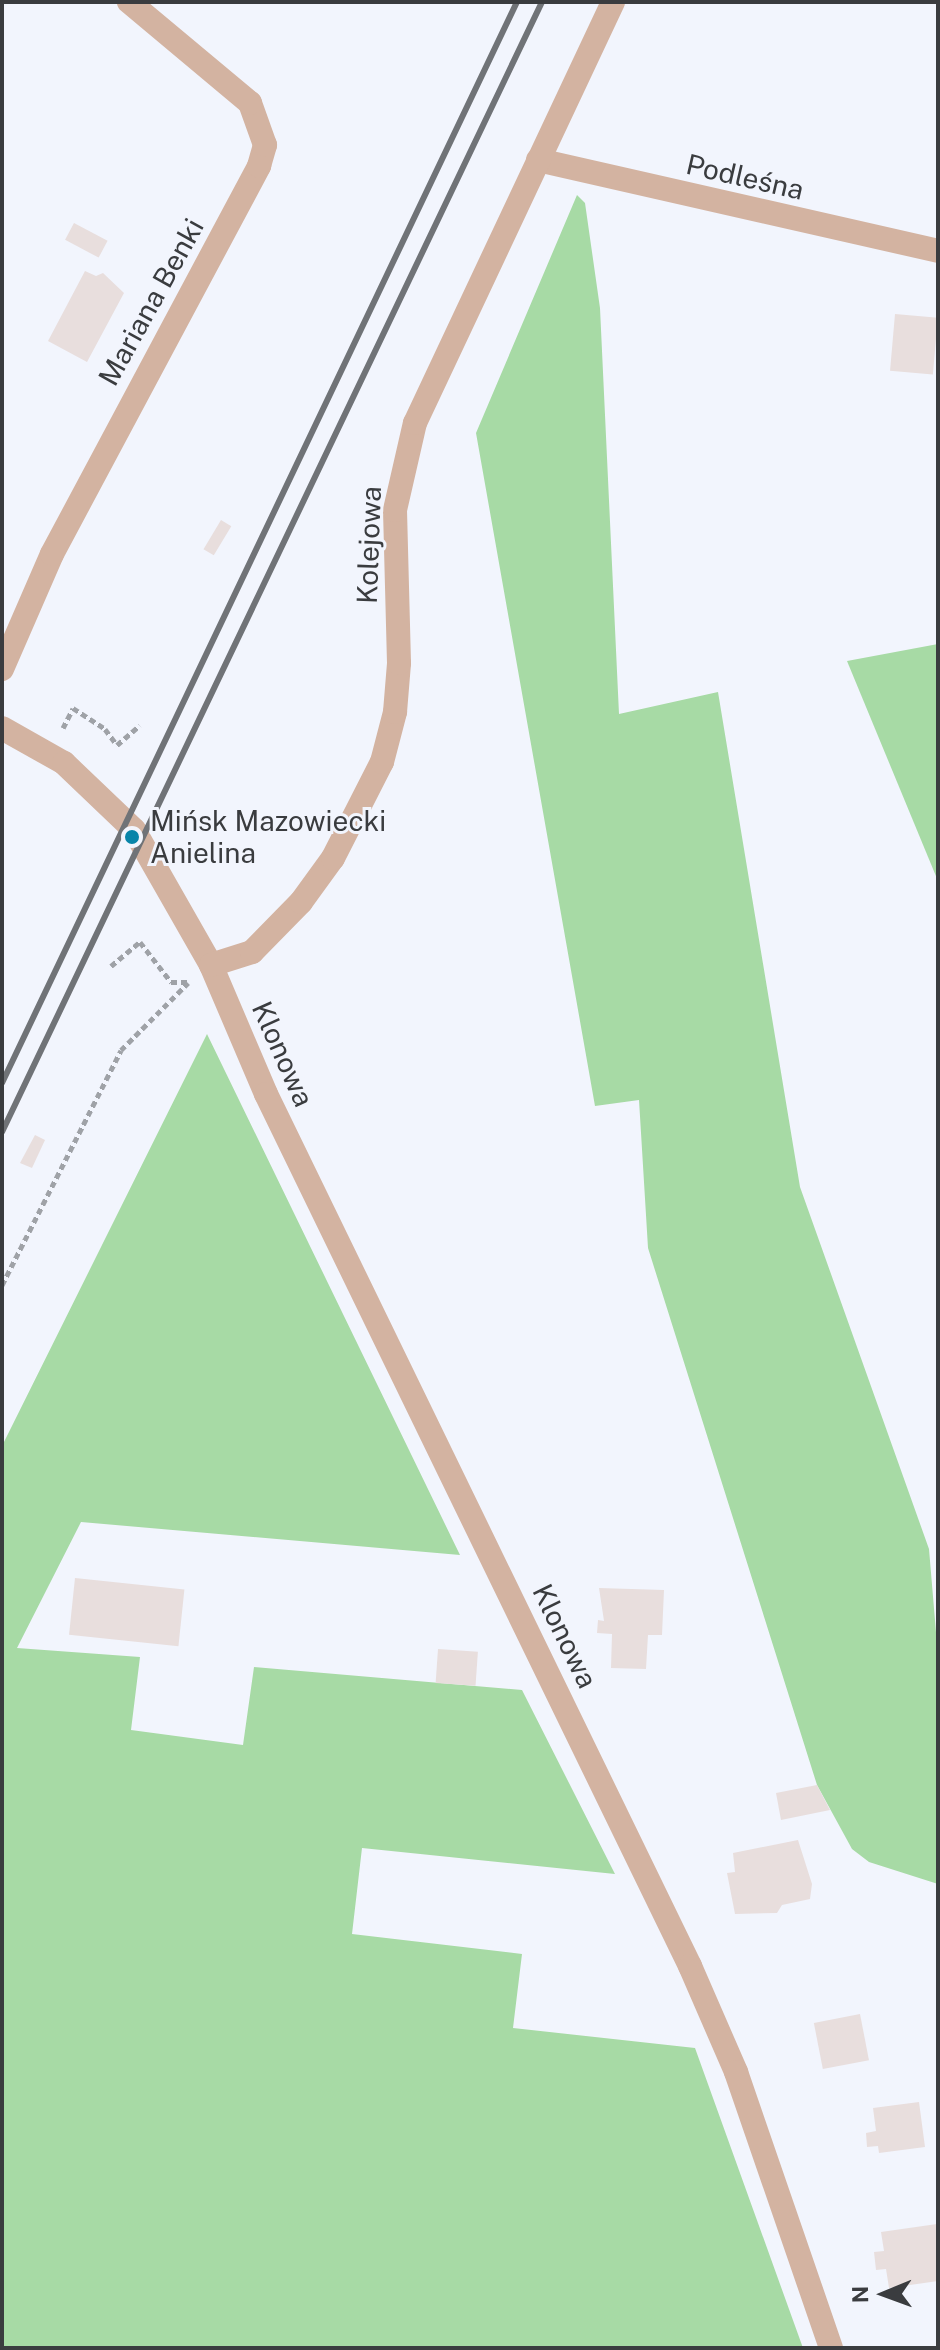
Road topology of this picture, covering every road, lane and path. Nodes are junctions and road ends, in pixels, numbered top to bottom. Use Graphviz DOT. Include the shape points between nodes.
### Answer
graph roads {
  1 [pos="129,2"];
  2 [pos="613,2"];
  3 [pos="538,160"];
  4 [pos="938,251"];
  5 [pos="2,669"];
  6 [pos="140,725"];
  7 [pos="2,728"];
  8 [pos="63,728"];
  9 [pos="211,965"];
  10 [pos="111,966"];
  11 [pos="2,1285"];
  12 [pos="831,2348"];
  1 -- 5 [label="street, Mariana Benki" via="250,103 265,145 259,166 70,518"];
  2 -- 3 [label="street, Kolejowa"];
  3 -- 4 [label="street, Podleśna"];
  3 -- 9 [label="street, Kolejowa" via="415,423 402,467 395,510 396,700 382,762 333,858 301,902 252,952"];
  6 -- 8 [label="path" via="117,745 105,729 73,708"];
  7 -- 9 [label="street, Klonowa" via="64,763 134,830"];
  9 -- 12 [label="street, Klonowa" via="266,1094 690,1966 736,2072"];
  10 -- 11 [label="path" via="140,942 171,982 189,982 121,1050"];
}
